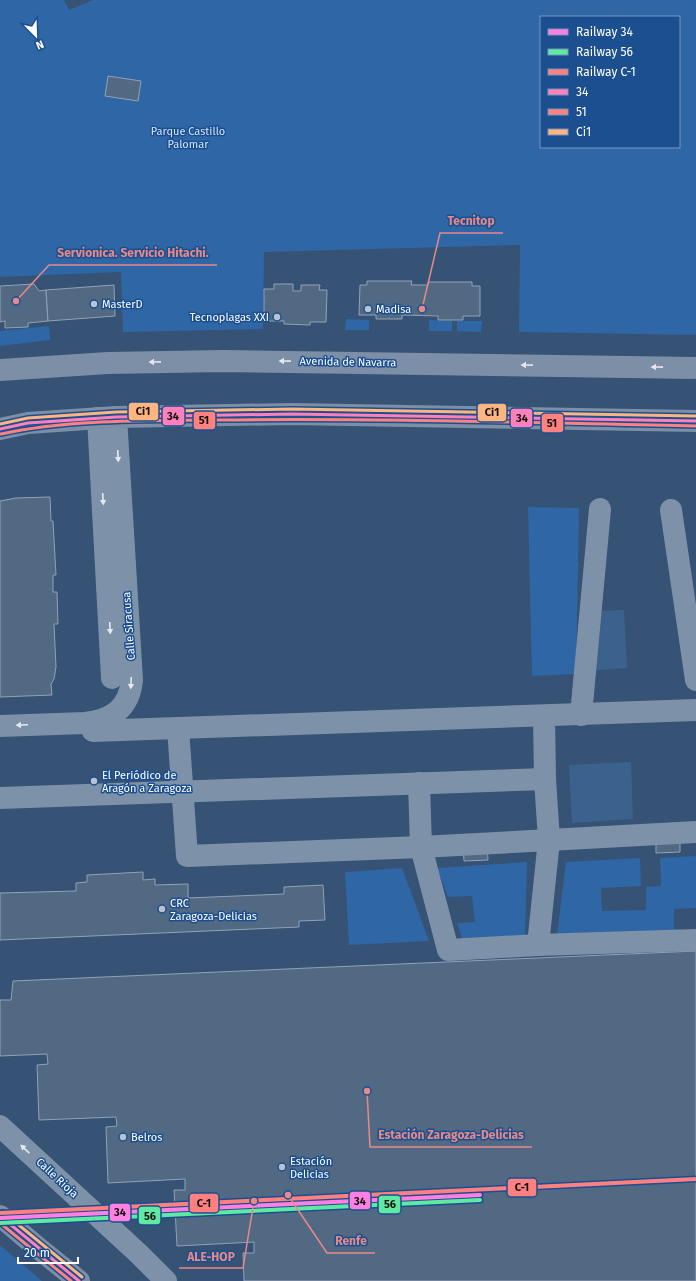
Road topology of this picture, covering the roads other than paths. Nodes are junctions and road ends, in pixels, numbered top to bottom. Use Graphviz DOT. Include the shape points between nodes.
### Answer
graph roads {
  1 [pos="696,368"];
  2 [pos="0,370"];
  3 [pos="107,417"];
  4 [pos="696,421"];
  5 [pos="0,429"];
  6 [pos="600,509"];
  7 [pos="671,510"];
  8 [pos="112,678"];
  9 [pos="696,680"];
  10 [pos="696,710"];
  11 [pos="581,715"];
  12 [pos="544,716"];
  13 [pos="0,726"];
  14 [pos="178,728"];
  15 [pos="93,731"];
  16 [pos="545,779"];
  17 [pos="419,783"];
  18 [pos="183,792"];
  19 [pos="0,798"];
  20 [pos="696,832"];
  21 [pos="549,840"];
  22 [pos="421,847"];
  23 [pos="696,940"];
  24 [pos="538,945"];
  25 [pos="0,1126"];
  26 [pos="0,1216"];
  27 [pos="79,1281"];
  28 [pos="166,1281"];
  1 -- 2 [label="main road, Avenida de Navarra, one-way" via="223,361 108,363"];
  3 -- 4 [label="main road" via="292,414"];
  3 -- 5 [label="main road" via="28,423"];
  3 -- 8 [label="street, one-way"];
  3 -- 13 [label="street, Calle Siracusa, one-way" via="131,691 120,709 98,721"];
  6 -- 11 [label="street"];
  7 -- 9 [label="street"];
  10 -- 11 [label="street"];
  11 -- 12 [label="street"];
  12 -- 14 [label="street"];
  12 -- 16 [label="street"];
  14 -- 15 [label="street"];
  14 -- 18 [label="street"];
  16 -- 17 [label="street"];
  16 -- 21 [label="street"];
  17 -- 18 [label="street"];
  17 -- 22 [label="street"];
  18 -- 19 [label="street"];
  18 -- 22 [label="street" via="187,856"];
  20 -- 21 [label="street"];
  21 -- 22 [label="street"];
  21 -- 24 [label="street"];
  22 -- 24 [label="street" via="448,950"];
  23 -- 24 [label="street"];
  28 -- 25 [label="street, Calle Rioja, one-way, bridge"];
  26 -- 27 [label="main road, bridge"];
}
